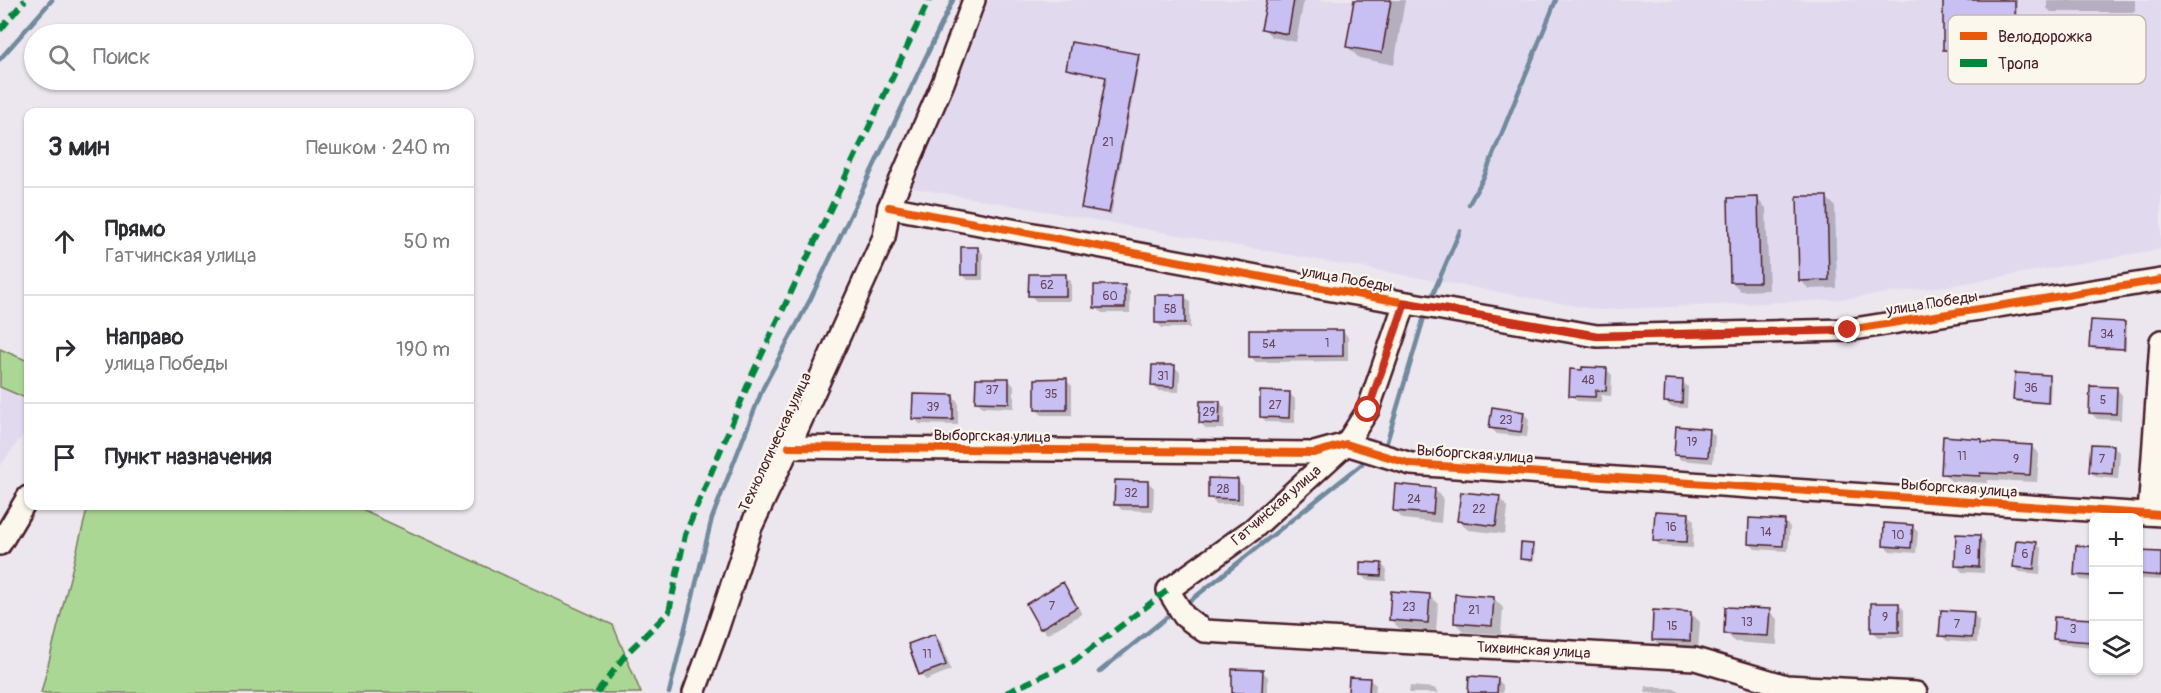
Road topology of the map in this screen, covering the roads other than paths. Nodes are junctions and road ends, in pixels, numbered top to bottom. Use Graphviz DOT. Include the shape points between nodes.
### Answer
graph roads {
  1 [pos="974,0"];
  2 [pos="889,207"];
  3 [pos="2161,280"];
  4 [pos="1405,303"];
  5 [pos="2161,340"];
  6 [pos="1346,444"];
  7 [pos="789,447"];
  8 [pos="24,504"];
  9 [pos="2155,514"];
  10 [pos="0,544"];
  11 [pos="1168,590"];
  12 [pos="694,693"];
  13 [pos="1916,693"];
  1 -- 2 [label="street, Технологическая улица"];
  2 -- 4 [label="street, улица Победы"];
  2 -- 7 [label="street, Технологическая улица" via="884,237"];
  3 -- 4 [label="street, улица Победы" via="1836,330 1597,336"];
  4 -- 6 [label="street, Гатчинская улица" via="1368,410"];
  5 -- 9 [label="street"];
  6 -- 7 [label="street, Выборгская улица" via="1314,453"];
  6 -- 9 [label="street, Выборгская улица" via="1411,464"];
  6 -- 11 [label="street, Гатчинская улица" via="1253,529"];
  7 -- 12 [label="street, Технологическая улица" via="750,527"];
  8 -- 10 [label="street"];
  11 -- 13 [label="street, Тихвинская улица" via="1184,616 1204,631 1695,659 1786,686"];
}
